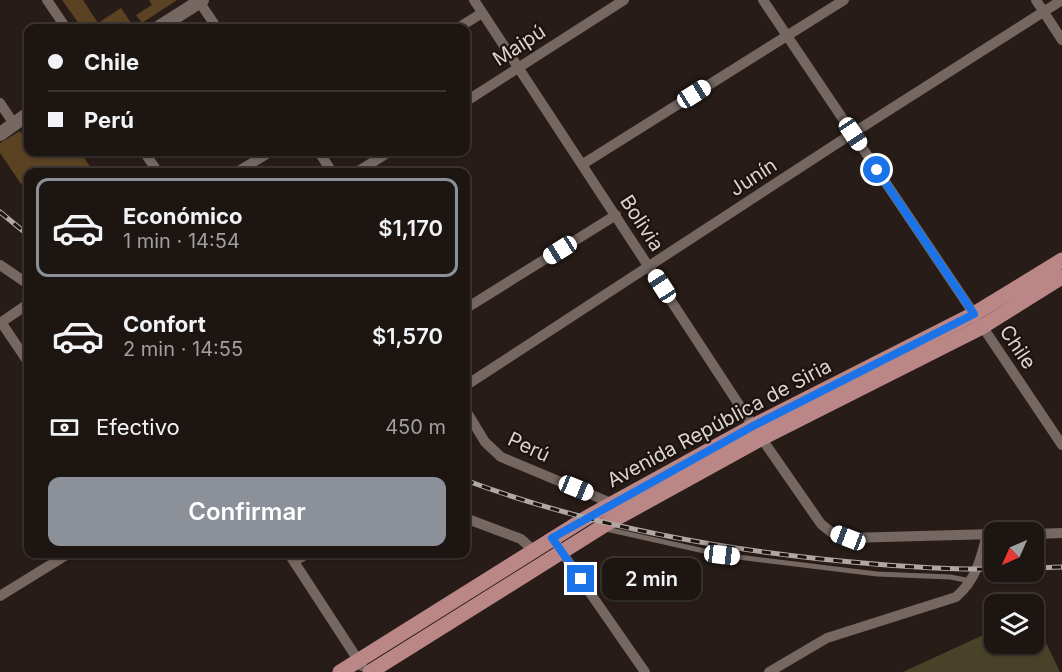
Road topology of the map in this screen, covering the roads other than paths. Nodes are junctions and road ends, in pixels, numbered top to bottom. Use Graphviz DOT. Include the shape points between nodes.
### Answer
graph roads {
  1 [pos="47,0"];
  2 [pos="474,0"];
  3 [pos="624,0"];
  4 [pos="763,0"];
  5 [pos="844,0"];
  6 [pos="1036,0"];
  7 [pos="1062,0"];
  8 [pos="200,1"];
  9 [pos="1044,12"];
  10 [pos="482,13"];
  11 [pos="63,24"];
  12 [pos="164,24"];
  13 [pos="214,24"];
  14 [pos="464,24"];
  15 [pos="787,36"];
  16 [pos="1062,40"];
  17 [pos="518,68"];
  18 [pos="470,99"];
  19 [pos="0,103"];
  20 [pos="24,117"];
  21 [pos="14,124"];
  22 [pos="0,134"];
  23 [pos="853,134"];
  24 [pos="263,156"];
  25 [pos="383,156"];
  26 [pos="583,164"];
  27 [pos="244,168"];
  28 [pos="363,168"];
  29 [pos="616,215"];
  30 [pos="1062,260"];
  31 [pos="0,265"];
  32 [pos="649,266"];
  33 [pos="1062,277"];
  34 [pos="24,281"];
  35 [pos="470,306"];
  36 [pos="24,307"];
  37 [pos="978,320"];
  38 [pos="1,322"];
  39 [pos="24,356"];
  40 [pos="470,383"];
  41 [pos="470,417"];
  42 [pos="757,432"];
  43 [pos="1062,445"];
  44 [pos="614,503"];
  45 [pos="628,512"];
  46 [pos="470,520"];
  47 [pos="602,528"];
  48 [pos="1062,533"];
  49 [pos="984,534"];
  50 [pos="1044,534"];
  51 [pos="552,538"];
  52 [pos="533,550"];
  53 [pos="563,552"];
  54 [pos="984,553"];
  55 [pos="62,558"];
  56 [pos="293,558"];
  57 [pos="971,582"];
  58 [pos="0,596"];
  59 [pos="365,668"];
  60 [pos="340,672"];
  61 [pos="645,672"];
  62 [pos="769,672"];
  1 -- 11 [label="street"];
  2 -- 10 [label="street, Bolivia"];
  3 -- 17 [label="street, Maipú"];
  4 -- 15 [label="street, Chile"];
  5 -- 15 [label="street"];
  6 -- 9 [label="street"];
  7 -- 9 [label="street, Junín"];
  8 -- 12 [label="street"];
  8 -- 13 [label="street"];
  9 -- 16 [label="street"];
  9 -- 23 [label="street, Junín"];
  10 -- 14 [label="street"];
  10 -- 17 [label="street, Bolivia"];
  15 -- 23 [label="street, Chile"];
  15 -- 26 [label="street"];
  17 -- 18 [label="street, Maipú"];
  17 -- 26 [label="street, Bolivia"];
  19 -- 21 [label="street"];
  20 -- 21 [label="street"];
  21 -- 22 [label="street"];
  23 -- 32 [label="street, Junín"];
  23 -- 37 [label="street, Chile"];
  24 -- 27 [label="street"];
  25 -- 28 [label="street"];
  26 -- 29 [label="street, Bolivia"];
  29 -- 32 [label="street, Bolivia"];
  29 -- 35 [label="street"];
  30 -- 37 [label="main road, Avenida República de Siria"];
  31 -- 34 [label="street"];
  32 -- 40 [label="street, Junín"];
  32 -- 42 [label="street, Bolivia"];
  33 -- 37 [label="main road, Avenida República de Siria"];
  36 -- 38 [label="street"];
  37 -- 42 [label="main road, Avenida República de Siria"];
  37 -- 43 [label="street, Chile"];
  38 -- 39 [label="street"];
  41 -- 44 [label="street, Perú" via="485,442 501,457"];
  42 -- 44 [label="main road, Avenida República de Siria"];
  42 -- 45 [label="main road, Avenida República de Siria"];
  42 -- 49 [label="street, Bolivia" via="821,524 831,532 848,538"];
  44 -- 45 [label="street, Perú"];
  44 -- 51 [label="main road, Avenida República de Siria"];
  45 -- 47 [label="main road, Avenida República de Siria"];
  46 -- 52 [label="street" via="521,539"];
  47 -- 53 [label="main road, Avenida República de Siria"];
  47 -- 57 [label="lane" via="722,555"];
  48 -- 50 [label="street"];
  51 -- 52 [label="main road, Avenida República de Siria"];
  51 -- 53 [label="street"];
  52 -- 59 [label="main road, Avenida República de Siria"];
  53 -- 59 [label="main road, Avenida República de Siria"];
  53 -- 61 [label="street"];
  54 -- 57 [label="street"];
  55 -- 58 [label="street"];
  56 -- 59 [label="street"];
  57 -- 62 [label="street" via="956,597 827,638"];
  59 -- 60 [label="main road, Avenida República de Siria"];
}
